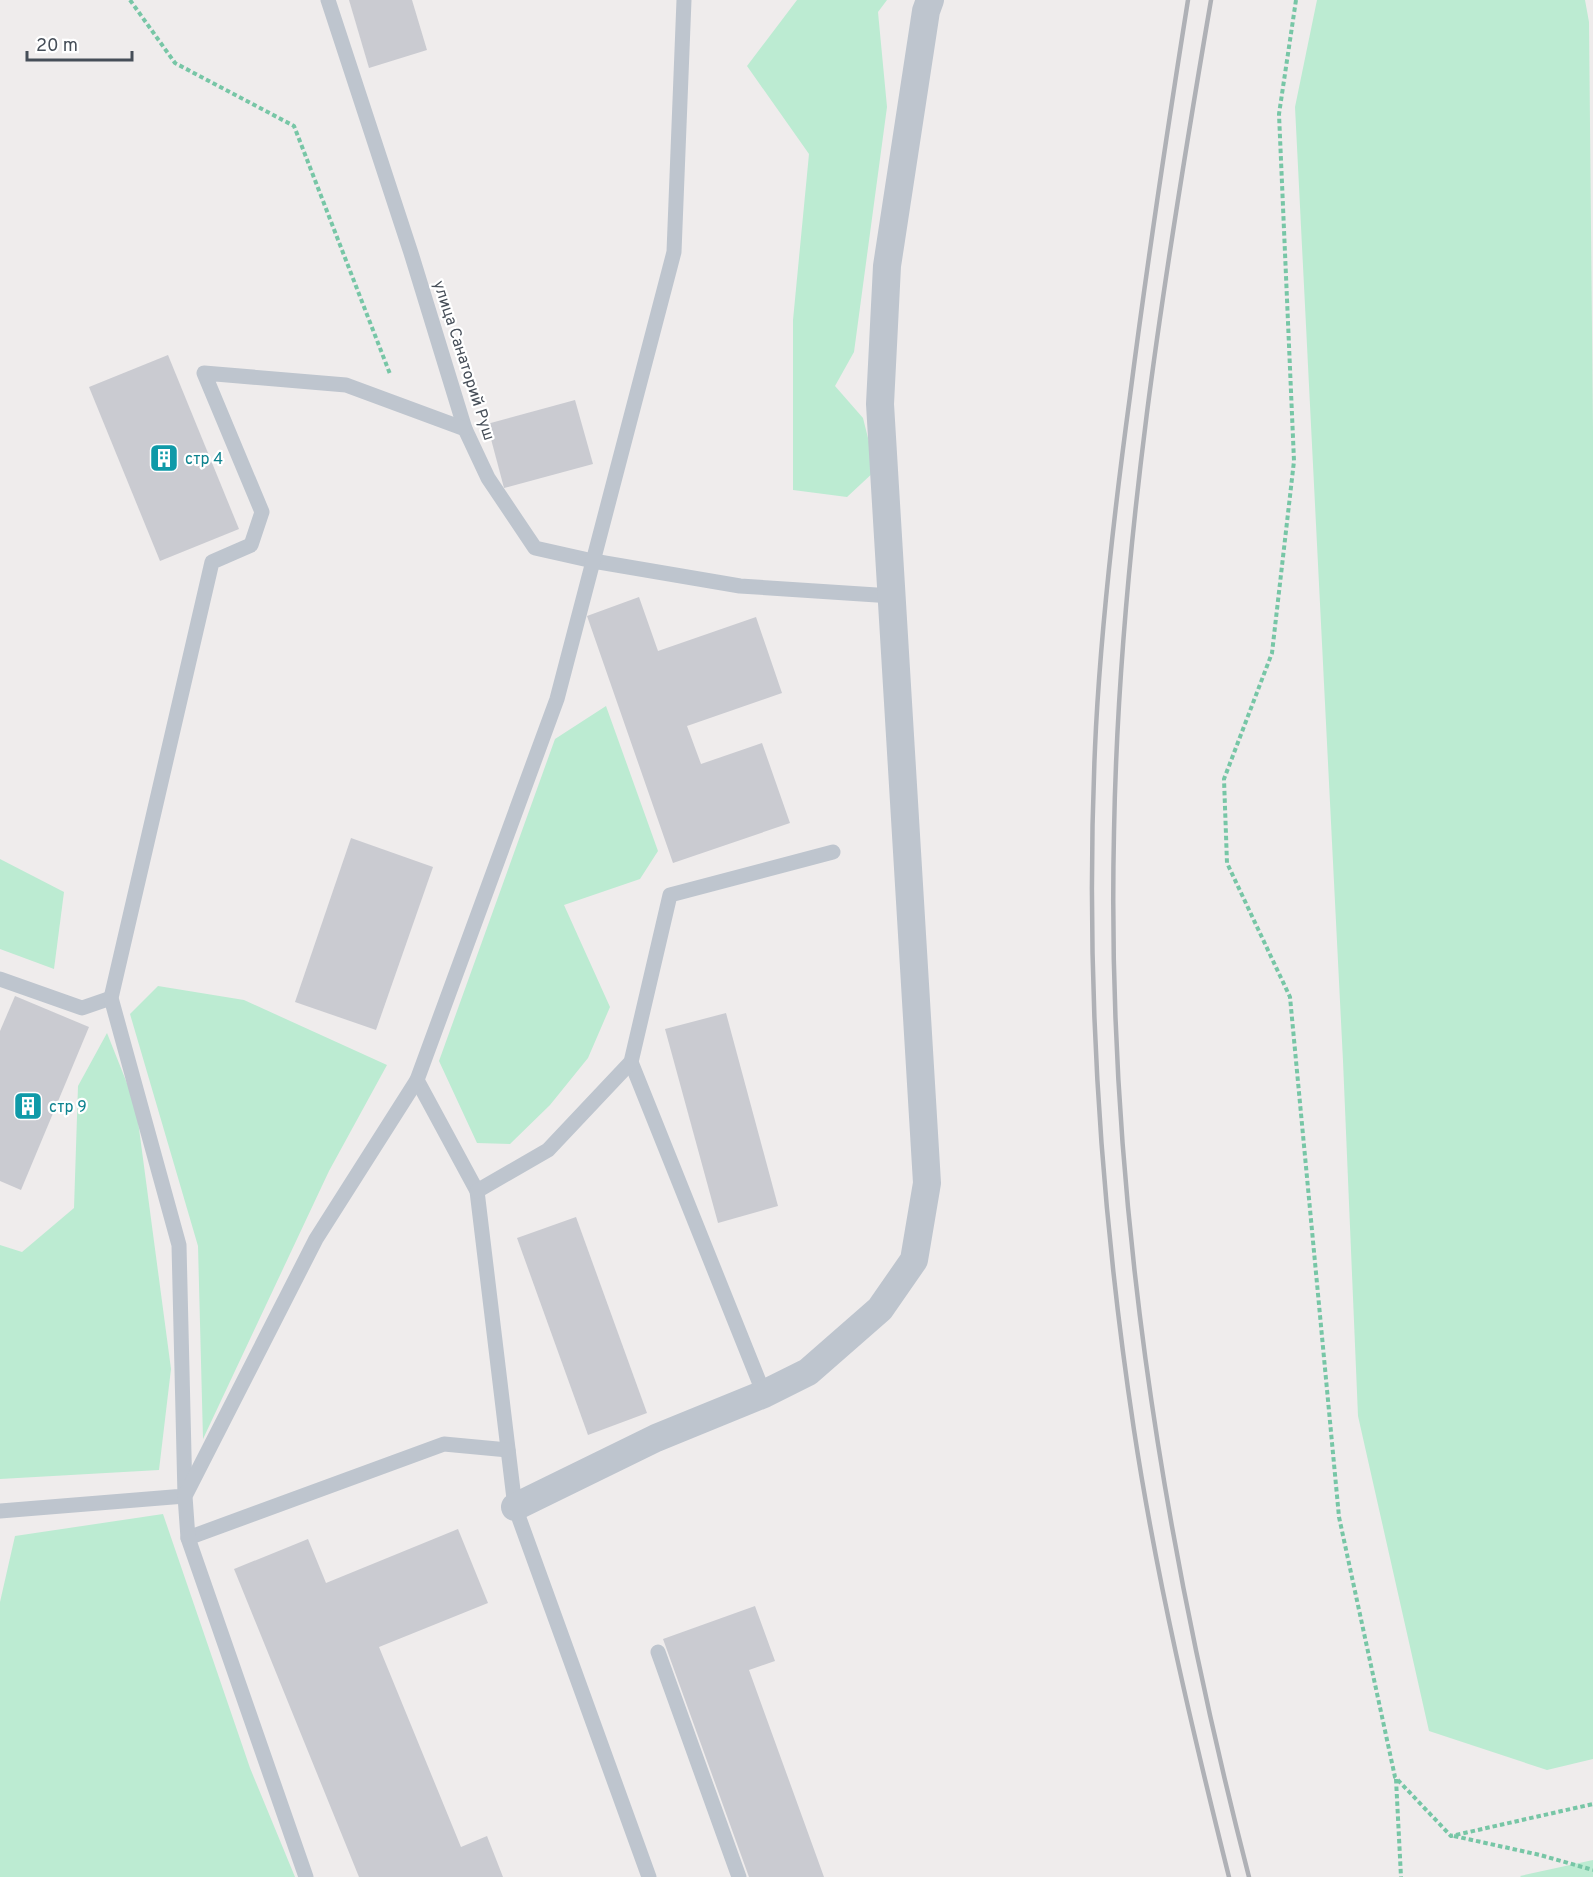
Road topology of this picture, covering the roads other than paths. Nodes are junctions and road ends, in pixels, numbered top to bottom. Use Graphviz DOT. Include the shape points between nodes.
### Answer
graph roads {
  1 [pos="328,0"];
  2 [pos="684,0"];
  3 [pos="930,0"];
  4 [pos="465,429"];
  5 [pos="593,561"];
  6 [pos="892,596"];
  7 [pos="833,852"];
  8 [pos="0,979"];
  9 [pos="111,998"];
  10 [pos="631,1062"];
  11 [pos="417,1080"];
  12 [pos="477,1191"];
  13 [pos="764,1394"];
  14 [pos="508,1450"];
  15 [pos="185,1496"];
  16 [pos="515,1507"];
  17 [pos="0,1511"];
  18 [pos="188,1538"];
  19 [pos="658,1652"];
  20 [pos="306,1877"];
  21 [pos="649,1877"];
  22 [pos="739,1877"];
  1 -- 4 [label="lane, улица Санаторий Руш"];
  2 -- 5 [label="lane" via="674,252"];
  3 -- 6 [label="street" via="887,266 880,404"];
  4 -- 5 [label="lane, улица Санаторий Руш" via="488,477 535,548"];
  4 -- 9 [label="lane" via="346,385 204,373 262,512 251,544 212,562"];
  5 -- 6 [label="lane, улица Санаторий Руш" via="740,586"];
  5 -- 11 [label="lane" via="557,699"];
  6 -- 13 [label="street" via="927,1183 914,1260 880,1309 808,1372"];
  7 -- 10 [label="lane" via="670,895"];
  8 -- 9 [label="lane" via="82,1008"];
  9 -- 15 [label="lane" via="179,1245"];
  10 -- 12 [label="lane" via="548,1150"];
  10 -- 13 [label="lane"];
  11 -- 12 [label="lane"];
  11 -- 15 [label="lane" via="316,1239"];
  12 -- 14 [label="lane"];
  13 -- 16 [label="street" via="656,1438"];
  14 -- 16 [label="lane"];
  14 -- 18 [label="lane" via="444,1444"];
  15 -- 17 [label="lane"];
  15 -- 18 [label="lane"];
  16 -- 21 [label="lane"];
  18 -- 20 [label="lane"];
  19 -- 22 [label="lane"];
}
